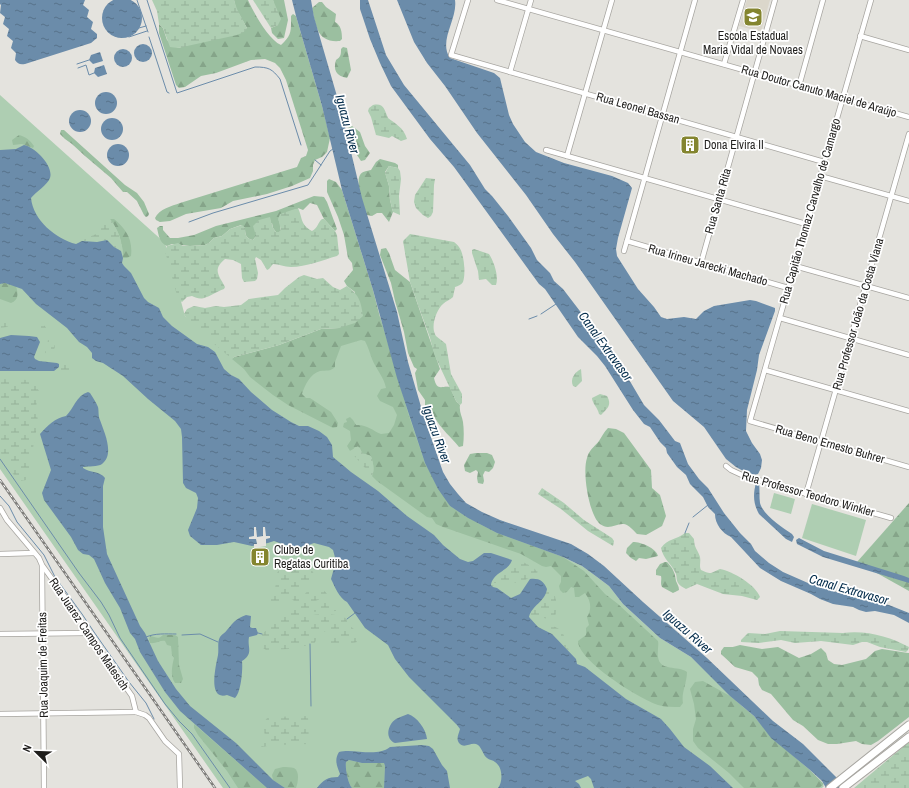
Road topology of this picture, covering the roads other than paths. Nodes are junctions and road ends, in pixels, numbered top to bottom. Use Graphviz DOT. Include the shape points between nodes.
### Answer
graph roads {
  1 [pos="468,0"];
  2 [pos="497,0"];
  3 [pos="531,0"];
  4 [pos="612,0"];
  5 [pos="695,0"];
  6 [pos="743,0"];
  7 [pos="775,0"];
  8 [pos="823,0"];
  9 [pos="871,0"];
  10 [pos="528,9"];
  11 [pos="603,30"];
  12 [pos="860,36"];
  13 [pos="909,50"];
  14 [pos="681,52"];
  15 [pos="724,64"];
  16 [pos="510,72"];
  17 [pos="755,73"];
  18 [pos="799,86"];
  19 [pos="585,93"];
  20 [pos="843,98"];
  21 [pos="663,116"];
  22 [pos="909,117"];
  23 [pos="909,134"];
  24 [pos="736,137"];
  25 [pos="546,150"];
  26 [pos="567,156"];
  27 [pos="824,162"];
  28 [pos="820,176"];
  29 [pos="645,178"];
  30 [pos="891,196"];
  31 [pos="719,199"];
  32 [pos="909,201"];
  33 [pos="806,224"];
  34 [pos="627,241"];
  35 [pos="624,251"];
  36 [pos="700,263"];
  37 [pos="795,266"];
  38 [pos="866,286"];
  39 [pos="788,288"];
  40 [pos="909,298"];
  41 [pos="780,318"];
  42 [pos="851,338"];
  43 [pos="909,355"];
  44 [pos="765,370"];
  45 [pos="836,390"];
  46 [pos="909,411"];
  47 [pos="750,421"];
  48 [pos="821,442"];
  49 [pos="726,466"];
  50 [pos="909,467"];
  51 [pos="806,494"];
  52 [pos="0,508"];
  53 [pos="891,518"];
  54 [pos="0,554"];
  55 [pos="34,554"];
  56 [pos="42,565"];
  57 [pos="42,633"];
  58 [pos="88,633"];
  59 [pos="0,634"];
  60 [pos="136,712"];
  61 [pos="0,714"];
  62 [pos="43,714"];
  63 [pos="909,725"];
  64 [pos="909,737"];
  65 [pos="44,788"];
  66 [pos="180,788"];
  67 [pos="830,788"];
  68 [pos="843,788"];
  1 -- 16 [label="street, Rua Leonel Bassan" via="451,55"];
  2 -- 10 [label="street, Rua Doutor Canuto Maciel de Araújo"];
  3 -- 10 [label="street"];
  4 -- 11 [label="street"];
  5 -- 14 [label="street"];
  6 -- 15 [label="street"];
  7 -- 17 [label="street, Rua Santa Rita"];
  8 -- 18 [label="street"];
  9 -- 12 [label="street, Rua Capitão Thomaz Carvalho de Camargo"];
  10 -- 11 [label="street, Rua Doutor Canuto Maciel de Araújo"];
  10 -- 16 [label="street"];
  11 -- 14 [label="street, Rua Doutor Canuto Maciel de Araújo"];
  11 -- 19 [label="street"];
  12 -- 13 [label="street"];
  12 -- 20 [label="street, Rua Capitão Thomaz Carvalho de Camargo"];
  14 -- 15 [label="street, Rua Doutor Canuto Maciel de Araújo"];
  14 -- 21 [label="street"];
  15 -- 17 [label="street, Rua Doutor Canuto Maciel de Araújo"];
  16 -- 19 [label="street, Rua Leonel Bassan"];
  17 -- 18 [label="street, Rua Doutor Canuto Maciel de Araújo"];
  17 -- 24 [label="street, Rua Santa Rita"];
  18 -- 20 [label="street, Rua Doutor Canuto Maciel de Araújo"];
  19 -- 21 [label="street, Rua Leonel Bassan"];
  19 -- 26 [label="street"];
  20 -- 22 [label="street, Rua Doutor Canuto Maciel de Araújo"];
  20 -- 27 [label="street, Rua Capitão Thomaz Carvalho de Camargo"];
  21 -- 24 [label="street, Rua Leonel Bassan"];
  21 -- 29 [label="street"];
  23 -- 30 [label="street, Rua Professor João da Costa Viana"];
  24 -- 27 [label="street, Rua Leonel Bassan"];
  24 -- 31 [label="street, Rua Santa Rita"];
  25 -- 26 [label="street"];
  26 -- 29 [label="street"];
  27 -- 28 [label="street, Rua Capitão Thomaz Carvalho de Camargo"];
  28 -- 30 [label="street"];
  28 -- 33 [label="street, Rua Capitão Thomaz Carvalho de Camargo"];
  29 -- 31 [label="street"];
  29 -- 34 [label="street"];
  30 -- 32 [label="street"];
  30 -- 38 [label="street, Rua Professor João da Costa Viana"];
  31 -- 33 [label="street"];
  31 -- 36 [label="street, Rua Santa Rita"];
  33 -- 37 [label="street, Rua Capitão Thomaz Carvalho de Camargo"];
  34 -- 35 [label="street"];
  34 -- 36 [label="street, Rua Irineu Jarecki Machado"];
  36 -- 39 [label="street, Rua Irineu Jarecki Machado"];
  37 -- 38 [label="street"];
  37 -- 39 [label="street, Rua Capitão Thomaz Carvalho de Camargo"];
  38 -- 40 [label="street"];
  38 -- 42 [label="street, Rua Professor João da Costa Viana"];
  39 -- 41 [label="street, Rua Capitão Thomaz Carvalho de Camargo"];
  41 -- 42 [label="street"];
  41 -- 44 [label="street, Rua Capitão Thomaz Carvalho de Camargo"];
  42 -- 43 [label="street"];
  42 -- 45 [label="street, Rua Professor João da Costa Viana"];
  44 -- 45 [label="street"];
  44 -- 47 [label="street, Rua Capitão Thomaz Carvalho de Camargo"];
  45 -- 46 [label="street"];
  45 -- 48 [label="street, Rua Professor João da Costa Viana"];
  47 -- 48 [label="street, Rua Beno Ernesto Buhrer"];
  48 -- 50 [label="street, Rua Beno Ernesto Buhrer"];
  48 -- 51 [label="street, Rua Professor João da Costa Viana"];
  49 -- 51 [label="street, Rua Professor Teodoro Winkler" via="738,474"];
  51 -- 53 [label="street, Rua Professor Teodoro Winkler"];
  52 -- 55 [label="street, Rua Juarez Campos Matesich"];
  54 -- 55 [label="street"];
  55 -- 56 [label="street, Rua Juarez Campos Matesich"];
  56 -- 57 [label="street, Rua Joaquim de Freitas"];
  56 -- 58 [label="street, Rua Juarez Campos Matesich"];
  57 -- 58 [label="street"];
  57 -- 59 [label="street"];
  57 -- 62 [label="street, Rua Joaquim de Freitas"];
  58 -- 60 [label="street, Rua Juarez Campos Matesich" via="132,696"];
  60 -- 62 [label="street"];
  60 -- 66 [label="street" via="145,715 165,741 180,755"];
  61 -- 62 [label="street"];
  62 -- 65 [label="street, Rua Joaquim de Freitas"];
  63 -- 67 [label="main road"];
  64 -- 68 [label="main road"];
}
